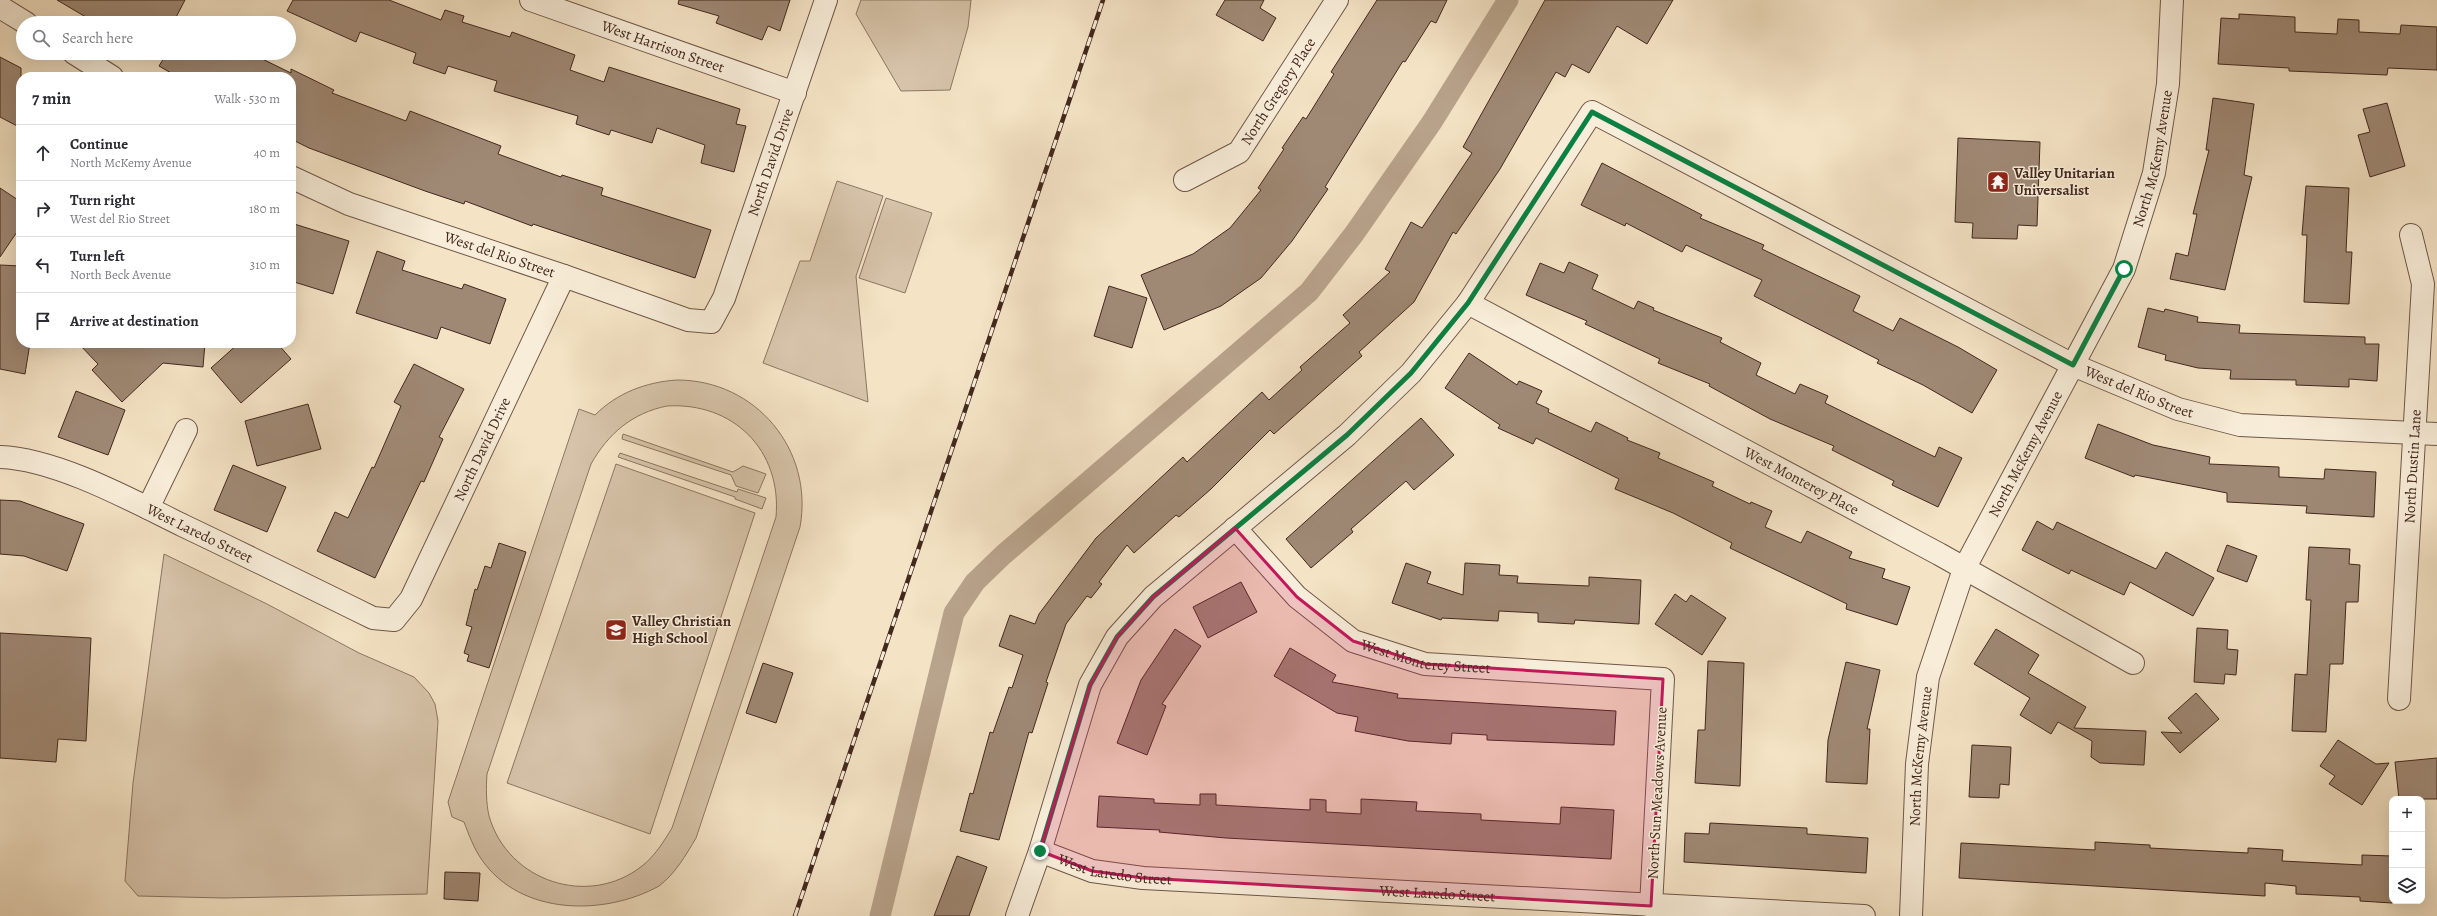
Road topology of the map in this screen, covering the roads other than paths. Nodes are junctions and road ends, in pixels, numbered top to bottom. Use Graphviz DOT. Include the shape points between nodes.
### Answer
graph roads {
  1 [pos="531,0"];
  2 [pos="826,0"];
  3 [pos="1338,0"];
  4 [pos="2172,0"];
  5 [pos="0,7"];
  6 [pos="16,17"];
  7 [pos="85,60"];
  8 [pos="104,72"];
  9 [pos="795,93"];
  10 [pos="296,179"];
  11 [pos="1184,180"];
  12 [pos="2411,235"];
  13 [pos="564,276"];
  14 [pos="1468,303"];
  15 [pos="712,322"];
  16 [pos="2073,365"];
  17 [pos="186,430"];
  18 [pos="2414,432"];
  19 [pos="2437,434"];
  20 [pos="0,457"];
  21 [pos="148,508"];
  22 [pos="1235,528"];
  23 [pos="1964,568"];
  24 [pos="394,620"];
  25 [pos="2133,663"];
  26 [pos="1663,679"];
  27 [pos="2398,699"];
  28 [pos="1040,851"];
  29 [pos="1651,906"];
  30 [pos="1017,916"];
  31 [pos="1864,916"];
  32 [pos="1911,916"];
  1 -- 9 [label="street, West Harrison Street"];
  2 -- 9 [label="street, North David Drive"];
  3 -- 11 [label="street, North Gregory Place" via="1239,152"];
  4 -- 16 [label="street, North McKemy Avenue" via="2168,84 2154,173 2124,269"];
  5 -- 6 [label="street"];
  7 -- 8 [label="street"];
  9 -- 15 [label="street, North David Drive" via="724,298"];
  10 -- 13 [label="street, West del Rio Street" via="349,204"];
  12 -- 18 [label="street, North Dustin Lane" via="2423,284"];
  13 -- 15 [label="street, West del Rio Street" via="688,320"];
  13 -- 24 [label="street, North David Drive" via="411,599"];
  14 -- 16 [label="street, West del Rio Street" via="1592,112"];
  14 -- 22 [label="street" via="1411,373 1358,425"];
  14 -- 23 [label="street, West Monterey Place"];
  16 -- 18 [label="street, West del Rio Street" via="2178,409 2240,425"];
  16 -- 23 [label="street, North McKemy Avenue"];
  17 -- 21 [label="street"];
  18 -- 19 [label="street, West del Rio Street"];
  18 -- 27 [label="street, North Dustin Lane"];
  20 -- 21 [label="street, West Laredo Street" via="60,469"];
  21 -- 24 [label="street, West Laredo Street" via="373,618"];
  22 -- 26 [label="street, West Monterey Street" via="1297,597 1353,641 1425,664"];
  22 -- 28 [label="street" via="1153,597 1117,637 1090,685"];
  23 -- 25 [label="street, West Monterey Place"];
  23 -- 32 [label="street, North McKemy Avenue" via="1928,677 1917,764"];
  26 -- 29 [label="street, North Sun Meadows Avenue"];
  28 -- 29 [label="street, West Laredo Street" via="1092,871 1143,878"];
  28 -- 30 [label="street"];
  29 -- 31 [label="street, West Laredo Street"];
}
